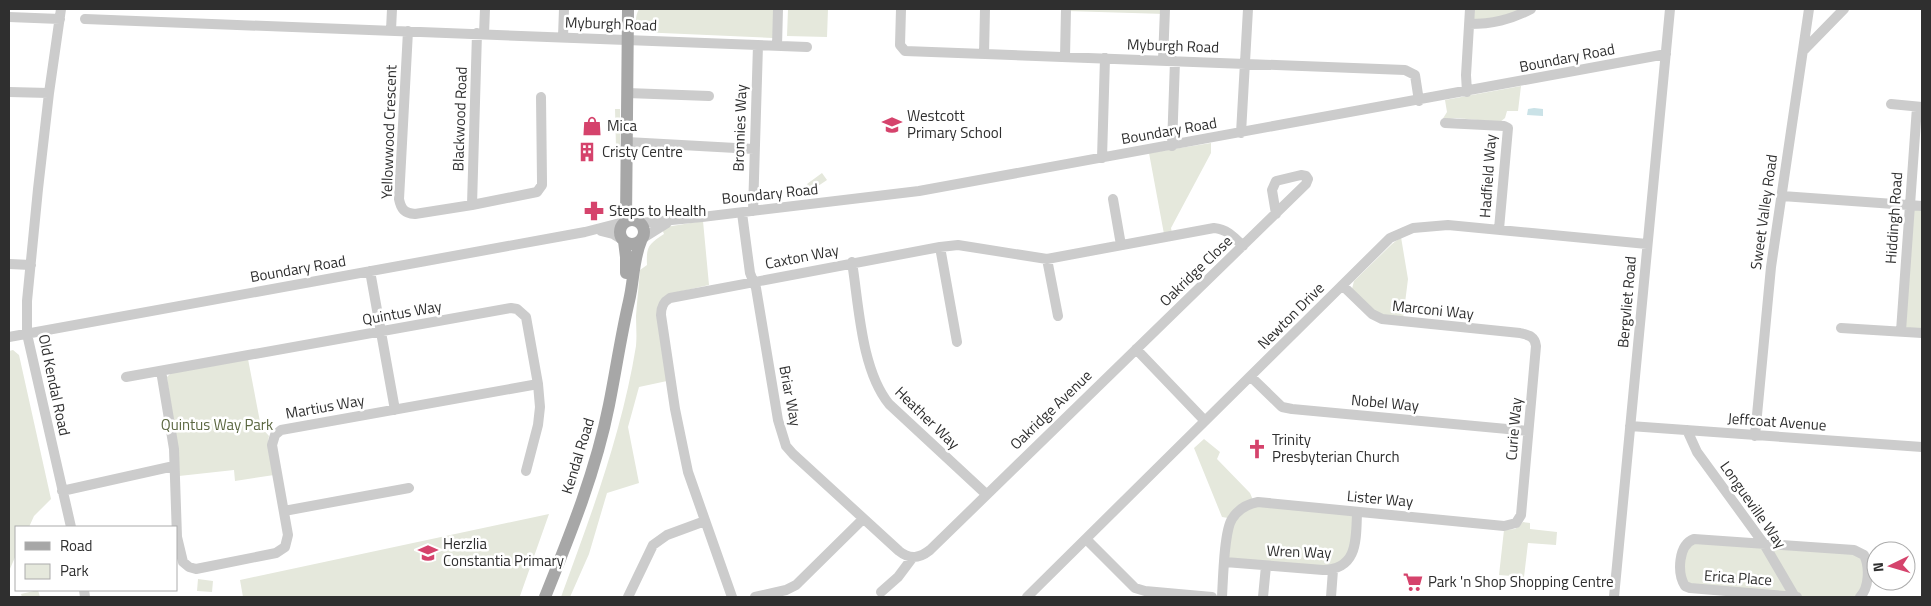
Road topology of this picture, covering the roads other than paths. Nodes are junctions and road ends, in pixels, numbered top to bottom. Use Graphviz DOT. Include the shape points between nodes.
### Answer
graph roads {
  1 [pos="392,9"];
  2 [pos="485,9"];
  3 [pos="564,9"];
  4 [pos="628,9"];
  5 [pos="778,9"];
  6 [pos="901,9"];
  7 [pos="985,9"];
  8 [pos="1066,9"];
  9 [pos="1165,9"];
  10 [pos="1248,9"];
  11 [pos="1470,9"];
  12 [pos="1531,9"];
  13 [pos="1670,9"];
  14 [pos="1808,9"];
  15 [pos="1844,9"];
  16 [pos="26,13"];
  17 [pos="61,14"];
  18 [pos="9,17"];
  19 [pos="85,19"];
  20 [pos="1469,24"];
  21 [pos="390,30"];
  22 [pos="408,31"];
  23 [pos="481,34"];
  24 [pos="563,37"];
  25 [pos="627,40"];
  26 [pos="758,45"];
  27 [pos="777,46"];
  28 [pos="807,47"];
  29 [pos="1803,52"];
  30 [pos="984,54"];
  31 [pos="1666,54"];
  32 [pos="1065,57"];
  33 [pos="1105,58"];
  34 [pos="1163,60"];
  35 [pos="1175,61"];
  36 [pos="1244,64"];
  37 [pos="9,92"];
  38 [pos="1467,92"];
  39 [pos="49,93"];
  40 [pos="627,94"];
  41 [pos="709,96"];
  42 [pos="541,97"];
  43 [pos="1419,101"];
  44 [pos="1891,104"];
  45 [pos="1920,107"];
  46 [pos="1445,123"];
  47 [pos="1242,133"];
  48 [pos="627,142"];
  49 [pos="1172,146"];
  50 [pos="754,149"];
  51 [pos="627,158"];
  52 [pos="1102,158"];
  53 [pos="1782,196"];
  54 [pos="1113,199"];
  55 [pos="472,205"];
  56 [pos="1910,205"];
  57 [pos="1922,206"];
  58 [pos="748,212"];
  59 [pos="1276,214"];
  60 [pos="675,220"];
  61 [pos="625,222"];
  62 [pos="640,222"];
  63 [pos="1499,229"];
  64 [pos="592,231"];
  65 [pos="642,239"];
  66 [pos="623,240"];
  67 [pos="1647,244"];
  68 [pos="1121,245"];
  69 [pos="1243,246"];
  70 [pos="940,247"];
  71 [pos="1048,259"];
  72 [pos="852,262"];
  73 [pos="9,264"];
  74 [pos="31,265"];
  75 [pos="370,272"];
  76 [pos="754,282"];
  77 [pos="1343,286"];
  78 [pos="1058,316"];
  79 [pos="624,318"];
  80 [pos="1841,328"];
  81 [pos="1901,331"];
  82 [pos="381,332"];
  83 [pos="1922,332"];
  84 [pos="27,334"];
  85 [pos="9,337"];
  86 [pos="1532,337"];
  87 [pos="957,342"];
  88 [pos="1136,350"];
  89 [pos="161,371"];
  90 [pos="126,377"];
  91 [pos="1251,377"];
  92 [pos="538,384"];
  93 [pos="395,410"];
  94 [pos="1205,421"];
  95 [pos="1630,426"];
  96 [pos="1687,430"];
  97 [pos="1528,431"];
  98 [pos="1755,436"];
  99 [pos="1922,447"];
  100 [pos="174,466"];
  101 [pos="526,471"];
  102 [pos="409,488"];
  103 [pos="62,491"];
  104 [pos="986,494"];
  105 [pos="284,511"];
  106 [pos="1357,512"];
  107 [pos="863,519"];
  108 [pos="705,521"];
  109 [pos="1516,523"];
  110 [pos="71,526"];
  111 [pos="176,526"];
  112 [pos="1086,539"];
  113 [pos="178,543"];
  114 [pos="1764,544"];
  115 [pos="913,558"];
  116 [pos="1225,562"];
  117 [pos="1266,566"];
  118 [pos="1333,570"];
  119 [pos="881,592"];
  120 [pos="545,597"];
  121 [pos="628,597"];
  122 [pos="732,597"];
  123 [pos="755,597"];
  124 [pos="1027,597"];
  125 [pos="1212,597"];
  126 [pos="1222,597"];
  127 [pos="1263,597"];
  128 [pos="1331,597"];
  129 [pos="1614,597"];
  130 [pos="1796,597"];
  131 [pos="1860,597"];
  1 -- 21 [label="street"];
  2 -- 23 [label="street, Blackwood Road"];
  3 -- 24 [label="street"];
  4 -- 25 [label="main road"];
  5 -- 27 [label="street"];
  6 -- 30 [label="street, Myburgh Road" via="902,49"];
  7 -- 30 [label="street"];
  8 -- 32 [label="street"];
  9 -- 34 [label="street"];
  10 -- 36 [label="street"];
  11 -- 20 [label="street"];
  12 -- 20 [label="street" via="1495,23"];
  13 -- 31 [label="street, Bergvliet Road"];
  14 -- 29 [label="street, Sweet Valley Road"];
  15 -- 29 [label="street"];
  16 -- 17 [label="street"];
  16 -- 18 [label="street"];
  17 -- 39 [label="street, Old Kendal Road"];
  19 -- 21 [label="street, Myburgh Road"];
  20 -- 38 [label="street"];
  21 -- 22 [label="street, Myburgh Road"];
  22 -- 23 [label="street, Myburgh Road"];
  22 -- 55 [label="street, Yellowwood Crescent" via="400,206 408,214 415,214"];
  23 -- 24 [label="street, Myburgh Road"];
  23 -- 55 [label="street, Blackwood Road"];
  24 -- 25 [label="street, Myburgh Road"];
  25 -- 26 [label="street, Myburgh Road"];
  25 -- 40 [label="main road"];
  26 -- 27 [label="street, Myburgh Road"];
  26 -- 50 [label="street, Bronnies Way"];
  27 -- 28 [label="street, Myburgh Road"];
  29 -- 53 [label="street, Sweet Valley Road"];
  30 -- 32 [label="street, Myburgh Road"];
  31 -- 38 [label="street, Boundary Road"];
  31 -- 67 [label="street, Bergvliet Road"];
  32 -- 33 [label="street, Myburgh Road"];
  33 -- 34 [label="street, Myburgh Road"];
  33 -- 52 [label="street"];
  34 -- 35 [label="street, Myburgh Road"];
  35 -- 36 [label="street, Myburgh Road"];
  35 -- 49 [label="street"];
  36 -- 43 [label="street, Myburgh Road" via="1409,70 1415,75"];
  36 -- 47 [label="street"];
  37 -- 39 [label="street"];
  38 -- 43 [label="street, Boundary Road"];
  39 -- 74 [label="street, Old Kendal Road"];
  40 -- 41 [label="street"];
  40 -- 48 [label="main road"];
  42 -- 55 [label="street, Yellowwood Crescent" via="540,189 532,194"];
  43 -- 47 [label="street, Boundary Road"];
  44 -- 45 [label="street"];
  45 -- 56 [label="street, Hiddingh Road"];
  46 -- 63 [label="street, Hadfield Way" via="1508,128"];
  47 -- 49 [label="street, Boundary Road"];
  48 -- 50 [label="street"];
  48 -- 51 [label="main road"];
  49 -- 52 [label="street, Boundary Road"];
  50 -- 58 [label="street, Bronnies Way"];
  51 -- 61 [label="main road"];
  51 -- 62 [label="main road"];
  52 -- 58 [label="street, Boundary Road" via="903,194"];
  53 -- 56 [label="street"];
  53 -- 98 [label="street, Sweet Valley Road" via="1771,267"];
  54 -- 68 [label="street"];
  56 -- 57 [label="street"];
  56 -- 81 [label="street, Hiddingh Road"];
  58 -- 60 [label="street, Boundary Road"];
  58 -- 76 [label="street, Briar Way" via="750,273"];
  59 -- 69 [label="street, Oakridge Close"];
  60 -- 62 [label="street, Boundary Road"];
  60 -- 65 [label="street, Boundary Road"];
  61 -- 62 [label="main road" via="631,219"];
  61 -- 64 [label="street, Boundary Road"];
  61 -- 66 [label="main road" via="620,232"];
  62 -- 65 [label="main road" via="644,231"];
  63 -- 67 [label="street, Newton Drive"];
  63 -- 77 [label="street, Newton Drive" via="1448,225 1402,231 1390,238"];
  64 -- 66 [label="street, Boundary Road" via="609,232"];
  64 -- 75 [label="street, Boundary Road"];
  65 -- 66 [label="main road" via="634,244"];
  65 -- 79 [label="main road, Kendal Road" via="636,254 630,300"];
  66 -- 79 [label="main road, Kendal Road" via="626,257"];
  67 -- 95 [label="street, Bergvliet Road"];
  68 -- 69 [label="street, Caxton Way" via="1222,228"];
  68 -- 71 [label="street, Caxton Way"];
  69 -- 88 [label="street, Oakridge Close"];
  70 -- 71 [label="street, Caxton Way" via="958,246"];
  70 -- 72 [label="street, Caxton Way"];
  70 -- 87 [label="street"];
  71 -- 78 [label="street"];
  72 -- 76 [label="street, Caxton Way"];
  72 -- 104 [label="street, Heather Way" via="866,349 876,387 888,404"];
  73 -- 74 [label="street"];
  74 -- 84 [label="street, Old Kendal Road"];
  75 -- 82 [label="street"];
  75 -- 84 [label="street, Boundary Road"];
  76 -- 107 [label="street, Briar Way" via="778,420 786,446"];
  76 -- 108 [label="street, Caxton Way" via="670,298 661,310 688,472"];
  77 -- 86 [label="street, Marconi Way" via="1372,314 1382,319 1520,333"];
  77 -- 91 [label="street, Newton Drive"];
  79 -- 120 [label="main road, Kendal Road" via="596,457"];
  80 -- 81 [label="street"];
  81 -- 83 [label="street"];
  82 -- 89 [label="street, Quintus Way"];
  82 -- 92 [label="street, Quintus Way" via="517,309 526,317"];
  82 -- 93 [label="street"];
  84 -- 85 [label="street, Boundary Road"];
  84 -- 103 [label="street, Old Kendal Road"];
  86 -- 97 [label="street, Curie Way" via="1536,346"];
  88 -- 94 [label="street"];
  88 -- 104 [label="street, Oakridge Avenue"];
  89 -- 90 [label="street, Quintus Way"];
  89 -- 100 [label="street"];
  91 -- 94 [label="street, Newton Drive"];
  91 -- 97 [label="street, Nobel Way" via="1282,407 1292,409"];
  92 -- 93 [label="street, Martius Way"];
  92 -- 101 [label="street, Quintus Way" via="538,424"];
  93 -- 105 [label="street, Martius Way" via="278,432 272,445"];
  94 -- 112 [label="street, Newton Drive"];
  95 -- 96 [label="street, Jeffcoat Avenue"];
  95 -- 129 [label="street, Bergvliet Road"];
  96 -- 98 [label="street, Jeffcoat Avenue"];
  96 -- 114 [label="street, Longueville Way" via="1700,457"];
  97 -- 109 [label="street, Curie Way" via="1522,512"];
  98 -- 99 [label="street, Jeffcoat Avenue"];
  100 -- 103 [label="street"];
  100 -- 111 [label="street, Martius Way"];
  102 -- 105 [label="street"];
  103 -- 110 [label="street, Old Kendal Road"];
  104 -- 115 [label="street, Oakridge Avenue" via="930,550"];
  105 -- 113 [label="street, Martius Way" via="288,538 280,551 199,569 186,565 181,559"];
  106 -- 109 [label="street, Lister Way" via="1504,526"];
  106 -- 116 [label="street, Lister Way" via="1258,502 1249,504 1235,514 1229,525"];
  106 -- 118 [label="street, Wren Way" via="1354,551 1349,560"];
  107 -- 115 [label="street, Briar Way" via="902,554"];
  107 -- 123 [label="street" via="796,584 786,590"];
  108 -- 121 [label="street" via="667,535 652,545"];
  108 -- 122 [label="street, Caxton Way"];
  112 -- 124 [label="street, Newton Drive"];
  112 -- 125 [label="street" via="1134,588"];
  114 -- 130 [label="street, Longueville Way"];
  114 -- 130 [label="street, Erica Place" via="1687,541 1683,547 1682,581 1685,586 1697,590"];
  114 -- 131 [label="street" via="1859,552 1864,555 1867,566 1865,591"];
  115 -- 119 [label="street, Oakridge Avenue"];
  116 -- 117 [label="street, Wren Way"];
  116 -- 126 [label="street"];
  117 -- 118 [label="street, Wren Way"];
  117 -- 127 [label="street"];
  118 -- 128 [label="street"];
}
